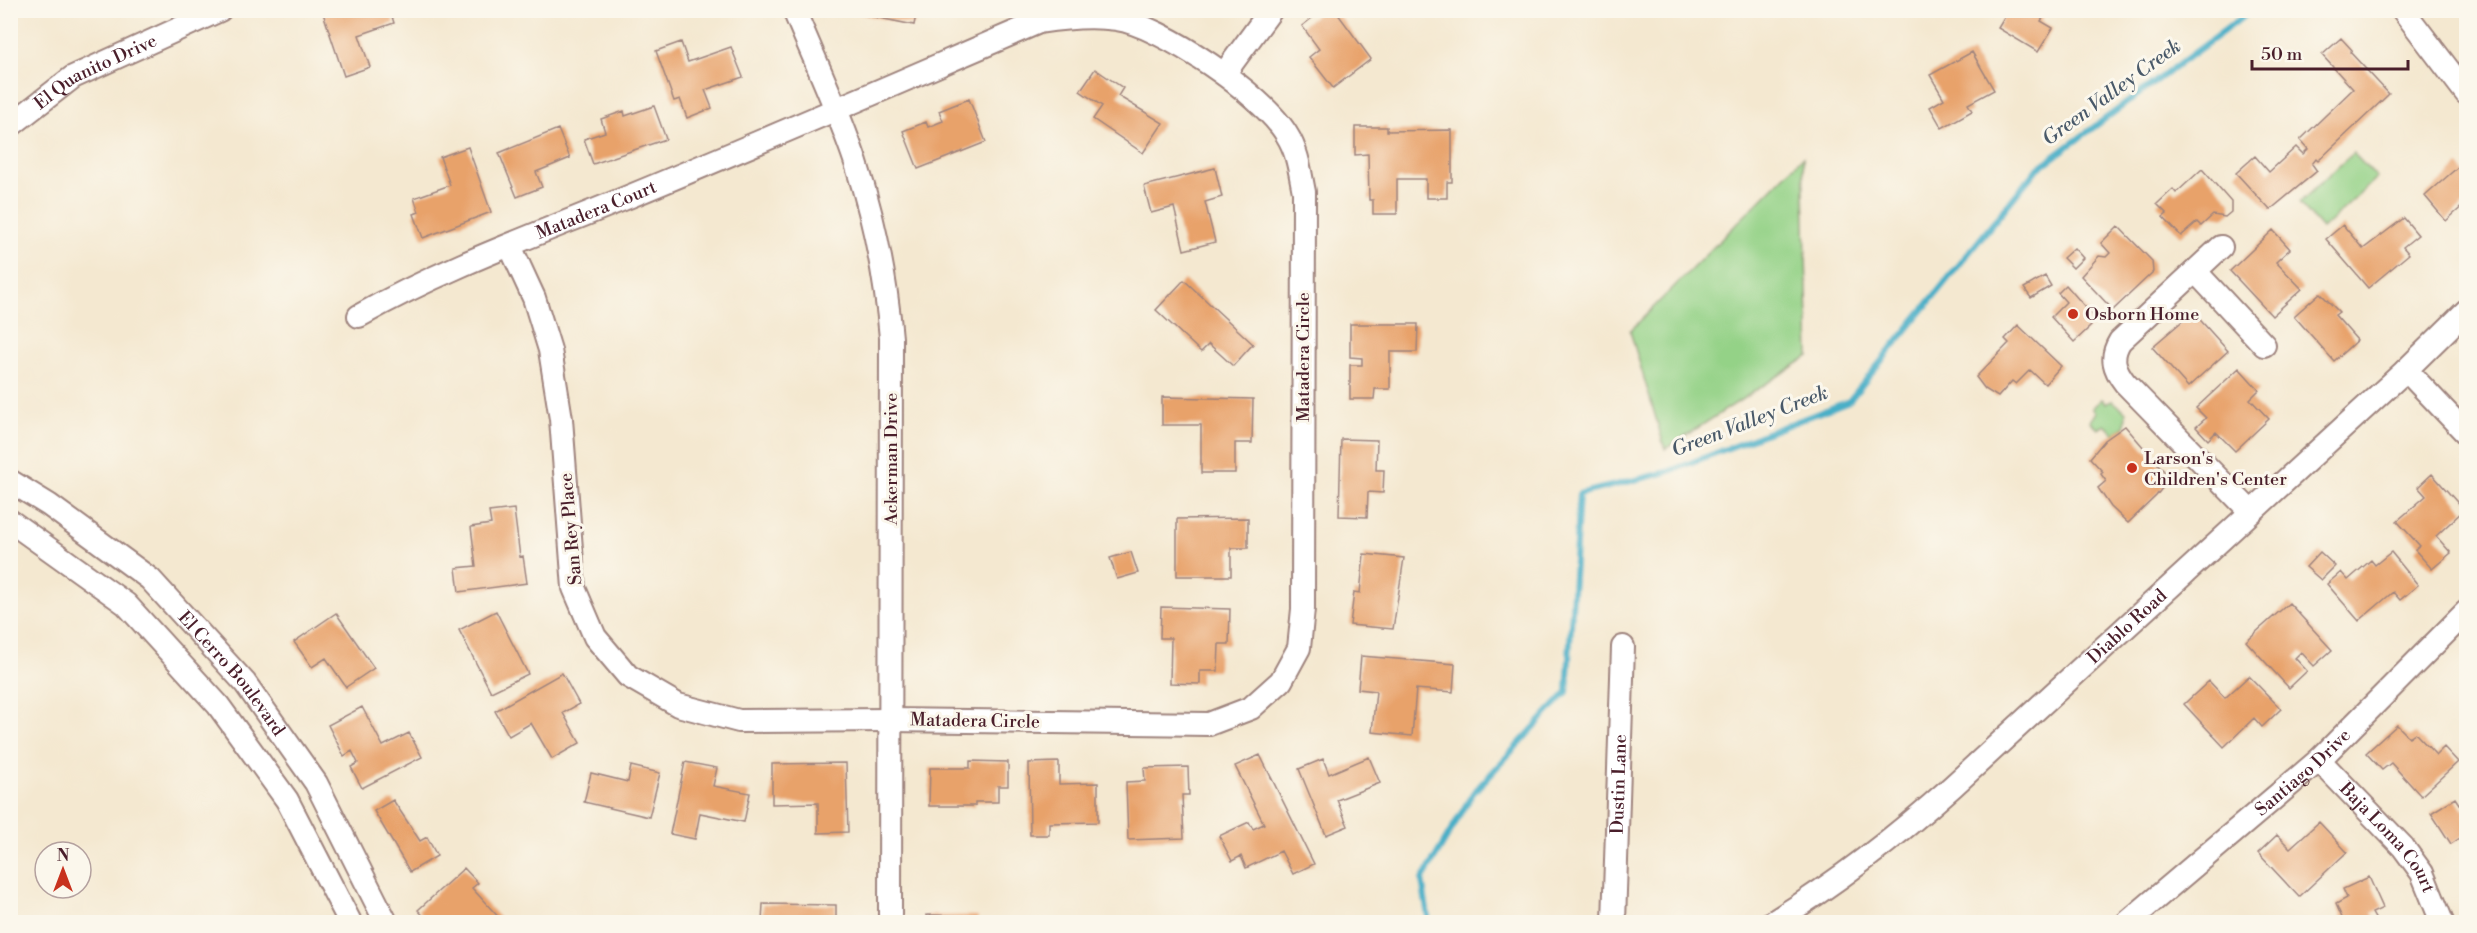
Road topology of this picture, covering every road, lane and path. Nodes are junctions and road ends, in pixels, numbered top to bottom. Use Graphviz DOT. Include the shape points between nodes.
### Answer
graph roads {
  1 [pos="220,10"];
  2 [pos="794,10"];
  3 [pos="1271,10"];
  4 [pos="2403,10"];
  5 [pos="1224,74"];
  6 [pos="2466,93"];
  7 [pos="836,111"];
  8 [pos="10,126"];
  9 [pos="510,246"];
  10 [pos="2221,247"];
  11 [pos="2196,272"];
  12 [pos="2466,310"];
  13 [pos="359,316"];
  14 [pos="2264,345"];
  15 [pos="2406,370"];
  16 [pos="2466,433"];
  17 [pos="10,481"];
  18 [pos="2251,512"];
  19 [pos="10,521"];
  20 [pos="2466,612"];
  21 [pos="1623,647"];
  22 [pos="890,720"];
  23 [pos="2319,760"];
  24 [pos="377,920"];
  25 [pos="350,922"];
  26 [pos="890,922"];
  27 [pos="1614,922"];
  28 [pos="1773,922"];
  29 [pos="2128,922"];
  30 [pos="2442,922"];
  1 -- 8 [label="street, El Quanito Drive" via="73,77"];
  2 -- 7 [label="street, Ackerman Drive"];
  3 -- 5 [label="street"];
  4 -- 6 [label="street"];
  5 -- 7 [label="street, Matadera Circle" via="1149,28 1117,19 1073,17 1039,22"];
  5 -- 22 [label="street, Matadera Circle" via="1271,115 1287,135 1298,160 1304,192 1303,609 1299,648 1281,681 1251,708 1209,724"];
  7 -- 9 [label="street, Matadera Court"];
  7 -- 22 [label="street, Ackerman Drive" via="870,215 890,326"];
  9 -- 13 [label="street, Matadera Court" via="392,297"];
  9 -- 22 [label="street, San Rey Place" via="534,298 550,350 561,419 574,588 595,637 628,676 678,705 739,721"];
  10 -- 11 [label="street"];
  11 -- 14 [label="street"];
  11 -- 18 [label="street" via="2120,341 2114,361 2125,383"];
  12 -- 15 [label="street, Diablo Road"];
  15 -- 16 [label="street"];
  15 -- 18 [label="street, Diablo Road"];
  17 -- 24 [label="street, El Cerro Boulevard" via="150,579 245,683 316,783"];
  18 -- 28 [label="street, Diablo Road" via="1893,840 1822,893"];
  19 -- 25 [label="street, El Cerro Boulevard" via="126,604 218,705 287,800"];
  20 -- 23 [label="street, Santiago Drive"];
  21 -- 27 [label="street, Dustin Lane"];
  22 -- 26 [label="street, Ackerman Drive"];
  23 -- 29 [label="street, Santiago Drive"];
  23 -- 30 [label="street, Baja Loma Court" via="2403,847 2422,873"];
}
